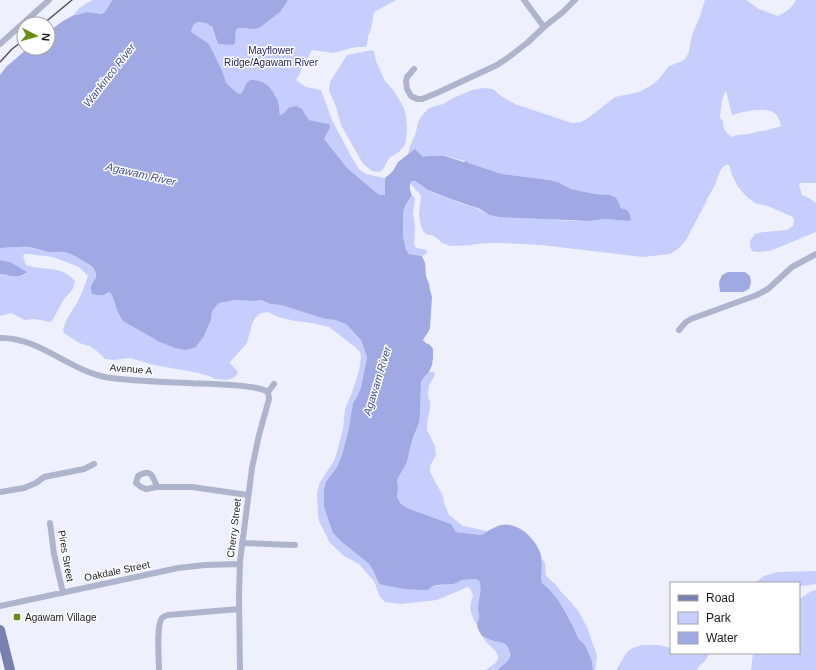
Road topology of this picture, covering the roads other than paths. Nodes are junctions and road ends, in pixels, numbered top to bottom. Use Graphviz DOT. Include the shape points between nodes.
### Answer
graph roads {
  1 [pos="49,0"];
  2 [pos="524,0"];
  3 [pos="575,0"];
  4 [pos="544,27"];
  5 [pos="0,44"];
  6 [pos="414,69"];
  7 [pos="816,254"];
  8 [pos="679,330"];
  9 [pos="0,338"];
  10 [pos="274,384"];
  11 [pos="268,392"];
  12 [pos="94,464"];
  13 [pos="157,488"];
  14 [pos="0,492"];
  15 [pos="248,495"];
  16 [pos="50,523"];
  17 [pos="242,543"];
  18 [pos="295,545"];
  19 [pos="240,564"];
  20 [pos="62,593"];
  21 [pos="0,606"];
  22 [pos="239,609"];
  23 [pos="0,630"];
  24 [pos="10,670"];
  25 [pos="159,670"];
  26 [pos="240,670"];
  1 -- 5 [label="street"];
  2 -- 4 [label="street"];
  3 -- 4 [label="street"];
  4 -- 6 [label="street" via="503,61 426,98 414,98 407,89 407,77"];
  7 -- 8 [label="street" via="792,268 768,289 691,319"];
  9 -- 11 [label="street, Avenue A" via="28,342 86,370 107,377 248,386"];
  10 -- 11 [label="street"];
  11 -- 15 [label="street, Cherry Street" via="269,399 254,453"];
  12 -- 14 [label="street" via="84,469 44,477 24,488"];
  13 -- 15 [label="street" via="192,488"];
  15 -- 17 [label="street, Cherry Street"];
  16 -- 20 [label="street, Pires Street"];
  17 -- 18 [label="street"];
  17 -- 19 [label="street, Cherry Street"];
  19 -- 20 [label="street, Oakdale Street" via="178,568"];
  19 -- 22 [label="street, Cherry Street"];
  20 -- 21 [label="street, Oakdale Street"];
  22 -- 25 [label="street" via="168,615 163,618 159,634"];
  22 -- 26 [label="street, Cherry Street"];
  23 -- 24 [label="main road"];
}
